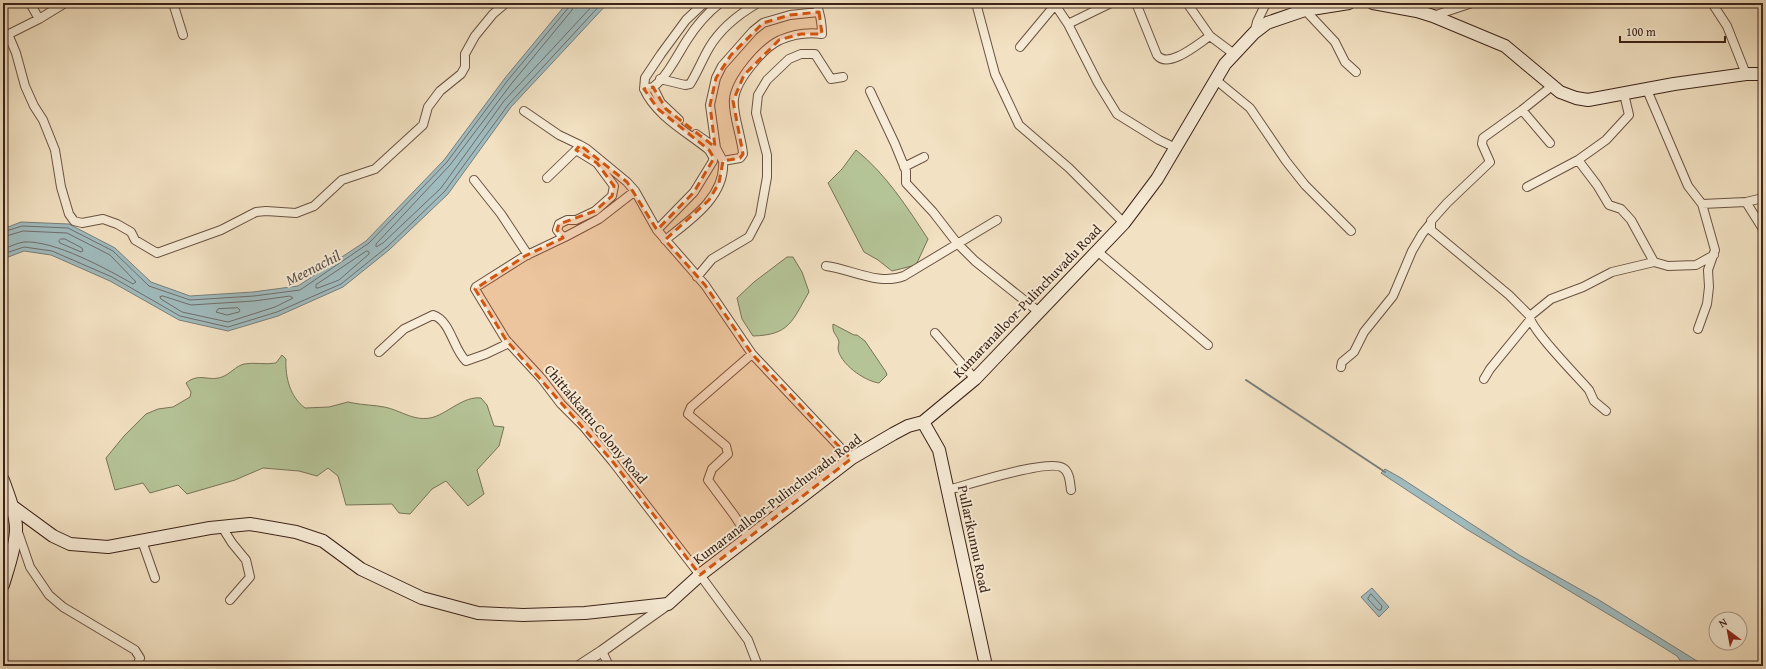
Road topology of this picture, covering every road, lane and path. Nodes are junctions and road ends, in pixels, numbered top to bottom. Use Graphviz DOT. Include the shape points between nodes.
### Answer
graph roads {
  1 [pos="30,3"];
  2 [pos="65,3"];
  3 [pos="173,3"];
  4 [pos="506,3"];
  5 [pos="704,3"];
  6 [pos="720,3"];
  7 [pos="758,3"];
  8 [pos="816,3"];
  9 [pos="976,3"];
  10 [pos="1111,3"];
  11 [pos="1136,3"];
  12 [pos="1187,3"];
  13 [pos="1266,3"];
  14 [pos="1349,3"];
  15 [pos="1373,3"];
  16 [pos="1472,3"];
  17 [pos="1712,3"];
  18 [pos="1054,4"];
  19 [pos="1094,7"];
  20 [pos="1305,10"];
  21 [pos="819,12"];
  22 [pos="1433,16"];
  23 [pos="39,19"];
  24 [pos="1068,24"];
  25 [pos="1254,33"];
  26 [pos="6,35"];
  27 [pos="183,35"];
  28 [pos="1210,36"];
  29 [pos="1020,47"];
  30 [pos="1234,54"];
  31 [pos="1356,72"];
  32 [pos="1746,74"];
  33 [pos="1763,74"];
  34 [pos="843,78"];
  35 [pos="660,79"];
  36 [pos="1216,80"];
  37 [pos="1552,86"];
  38 [pos="648,88"];
  39 [pos="1647,90"];
  40 [pos="870,91"];
  41 [pos="1624,94"];
  42 [pos="1522,110"];
  43 [pos="524,111"];
  44 [pos="1550,143"];
  45 [pos="578,147"];
  46 [pos="716,148"];
  47 [pos="1176,148"];
  48 [pos="924,157"];
  49 [pos="1578,160"];
  50 [pos="723,161"];
  51 [pos="904,168"];
  52 [pos="547,178"];
  53 [pos="474,180"];
  54 [pos="1527,187"];
  55 [pos="635,191"];
  56 [pos="1763,198"];
  57 [pos="1746,202"];
  58 [pos="1702,204"];
  59 [pos="997,220"];
  60 [pos="1124,223"];
  61 [pos="1431,224"];
  62 [pos="1763,229"];
  63 [pos="657,230"];
  64 [pos="1351,231"];
  65 [pos="565,237"];
  66 [pos="665,240"];
  67 [pos="957,243"];
  68 [pos="1097,251"];
  69 [pos="528,255"];
  70 [pos="1714,255"];
  71 [pos="1654,262"];
  72 [pos="826,266"];
  73 [pos="697,277"];
  74 [pos="1040,312"];
  75 [pos="1530,318"];
  76 [pos="1698,329"];
  77 [pos="935,333"];
  78 [pos="509,343"];
  79 [pos="1208,345"];
  80 [pos="379,352"];
  81 [pos="752,354"];
  82 [pos="1340,367"];
  83 [pos="1484,379"];
  84 [pos="975,380"];
  85 [pos="1606,411"];
  86 [pos="923,422"];
  87 [pos="851,459"];
  88 [pos="3,480"];
  89 [pos="948,490"];
  90 [pos="1071,490"];
  91 [pos="12,506"];
  92 [pos="222,527"];
  93 [pos="17,530"];
  94 [pos="749,538"];
  95 [pos="142,540"];
  96 [pos="700,576"];
  97 [pos="155,578"];
  98 [pos="3,585"];
  99 [pos="230,600"];
  100 [pos="668,604"];
  101 [pos="602,652"];
  102 [pos="137,666"];
  103 [pos="579,666"];
  104 [pos="609,666"];
  105 [pos="758,666"];
  106 [pos="986,666"];
  1 -- 23 [label="street"];
  2 -- 23 [label="street"];
  3 -- 27 [label="street"];
  4 -- 26 [label="street" via="475,36 465,54 465,67 461,74 440,91 428,107 423,126 374,169 342,180 314,206 302,211 256,212 221,230 156,253 136,240 131,232 116,224 103,219 82,223 74,221 69,214 61,187 55,150 43,120 24,86 16,53"];
  5 -- 38 [label="street" via="686,20 660,54 645,78"];
  6 -- 35 [label="street" via="698,24 671,67"];
  7 -- 35 [label="street" via="739,15 716,38 690,84"];
  8 -- 21 [label="street"];
  9 -- 60 [label="street" via="995,74 1019,125 1069,168"];
  10 -- 19 [label="street"];
  11 -- 28 [label="street" via="1157,55 1161,59 1179,56"];
  12 -- 28 [label="street"];
  13 -- 25 [label="street"];
  14 -- 20 [label="main road, Kumaranalloor-Pulinchuvadu Road"];
  15 -- 22 [label="main road"];
  16 -- 22 [label="street"];
  17 -- 32 [label="street" via="1727,26"];
  18 -- 24 [label="street"];
  18 -- 29 [label="street"];
  19 -- 24 [label="street"];
  20 -- 25 [label="main road, Kumaranalloor-Pulinchuvadu Road" via="1267,23"];
  20 -- 31 [label="street" via="1335,42 1345,62"];
  21 -- 46 [label="street" via="790,15 763,23 731,55 716,78 710,105"];
  21 -- 50 [label="street" via="822,34 801,34 779,40 758,58 744,75 733,101 743,154 740,158"];
  22 -- 37 [label="main road" via="1505,46"];
  23 -- 26 [label="street"];
  24 -- 47 [label="street" via="1117,114"];
  25 -- 30 [label="main road, Kumaranalloor-Pulinchuvadu Road"];
  28 -- 30 [label="street"];
  30 -- 36 [label="main road, Kumaranalloor-Pulinchuvadu Road"];
  32 -- 33 [label="main road"];
  32 -- 39 [label="main road"];
  34 -- 73 [label="street" via="831,79 815,54 808,53 789,59 767,80 756,104 767,155 767,177 760,216 749,237 712,259"];
  35 -- 38 [label="street"];
  36 -- 47 [label="main road, Kumaranalloor-Pulinchuvadu Road"];
  36 -- 64 [label="street" via="1250,108 1305,185"];
  37 -- 41 [label="main road" via="1560,92 1588,100"];
  37 -- 42 [label="street"];
  38 -- 46 [label="street" via="666,109"];
  38 -- 63 [label="street" via="648,96 658,110 709,150 713,157 694,192"];
  39 -- 41 [label="main road"];
  39 -- 58 [label="street" via="1688,186"];
  40 -- 51 [label="street"];
  41 -- 49 [label="street" via="1629,114 1626,119 1606,140"];
  42 -- 44 [label="street"];
  42 -- 61 [label="street" via="1483,138 1482,144 1490,162 1447,203"];
  43 -- 45 [label="street"];
  45 -- 52 [label="street"];
  45 -- 55 [label="street" via="587,149"];
  45 -- 65 [label="street" via="597,163 614,186 612,196 595,211 576,220 567,220 559,224 557,230"];
  46 -- 50 [label="street"];
  47 -- 60 [label="main road, Kumaranalloor-Pulinchuvadu Road" via="1157,179"];
  48 -- 51 [label="street"];
  49 -- 54 [label="street"];
  49 -- 71 [label="street" via="1597,184 1609,206 1621,209 1631,220"];
  50 -- 66 [label="street" via="719,183 709,200 696,215"];
  51 -- 67 [label="street" via="906,183"];
  53 -- 69 [label="street" via="501,214"];
  55 -- 63 [label="street"];
  55 -- 65 [label="street" via="599,219"];
  56 -- 57 [label="street"];
  57 -- 58 [label="street"];
  57 -- 62 [label="street"];
  58 -- 70 [label="street" via="1715,250"];
  59 -- 67 [label="street"];
  60 -- 68 [label="main road, Kumaranalloor-Pulinchuvadu Road"];
  61 -- 75 [label="street" via="1431,230 1503,290"];
  61 -- 82 [label="street" via="1412,252 1394,296 1364,332 1354,352"];
  63 -- 66 [label="street"];
  65 -- 69 [label="street"];
  66 -- 73 [label="street"];
  67 -- 72 [label="street" via="894,280"];
  67 -- 74 [label="street" via="975,261"];
  68 -- 74 [label="main road, Kumaranalloor-Pulinchuvadu Road"];
  68 -- 79 [label="street"];
  69 -- 78 [label="street, Chittakkattu Colony Road" via="475,288"];
  70 -- 71 [label="street" via="1696,265 1668,266"];
  70 -- 76 [label="street" via="1708,270 1707,304"];
  71 -- 75 [label="street" via="1612,272 1551,299"];
  73 -- 81 [label="street"];
  74 -- 84 [label="main road, Kumaranalloor-Pulinchuvadu Road"];
  75 -- 83 [label="street"];
  75 -- 85 [label="street" via="1537,332 1589,390 1594,401"];
  77 -- 84 [label="street"];
  78 -- 80 [label="street" via="466,361 439,317 433,315 404,329"];
  78 -- 96 [label="street, Chittakkattu Colony Road" via="613,462"];
  81 -- 87 [label="street"];
  81 -- 94 [label="street" via="691,407 688,414 726,446 728,454 712,469 708,480"];
  84 -- 86 [label="main road, Kumaranalloor-Pulinchuvadu Road"];
  86 -- 87 [label="main road, Kumaranalloor-Pulinchuvadu Road" via="908,426"];
  86 -- 89 [label="main road, Pullarikunnu Road" via="939,450"];
  87 -- 94 [label="main road, Kumaranalloor-Pulinchuvadu Road"];
  88 -- 91 [label="main road"];
  89 -- 90 [label="street" via="1030,468 1057,464 1065,468"];
  89 -- 106 [label="main road, Pullarikunnu Road"];
  91 -- 93 [label="main road"];
  91 -- 95 [label="main road" via="53,536 70,544 108,547"];
  92 -- 95 [label="main road"];
  92 -- 99 [label="street" via="246,560 250,577"];
  92 -- 100 [label="main road" via="250,524 296,532 323,541 362,569 422,598 478,613 585,613"];
  93 -- 98 [label="main road"];
  93 -- 102 [label="street" via="30,567 49,595 64,607 135,650 140,658"];
  94 -- 96 [label="main road, Kumaranalloor-Pulinchuvadu Road"];
  95 -- 97 [label="street"];
  96 -- 100 [label="main road, Kumaranalloor-Pulinchuvadu Road"];
  96 -- 105 [label="street, Chittakkattu Colony Road" via="748,640"];
  100 -- 101 [label="street"];
  101 -- 103 [label="street"];
  101 -- 104 [label="street"];
}
